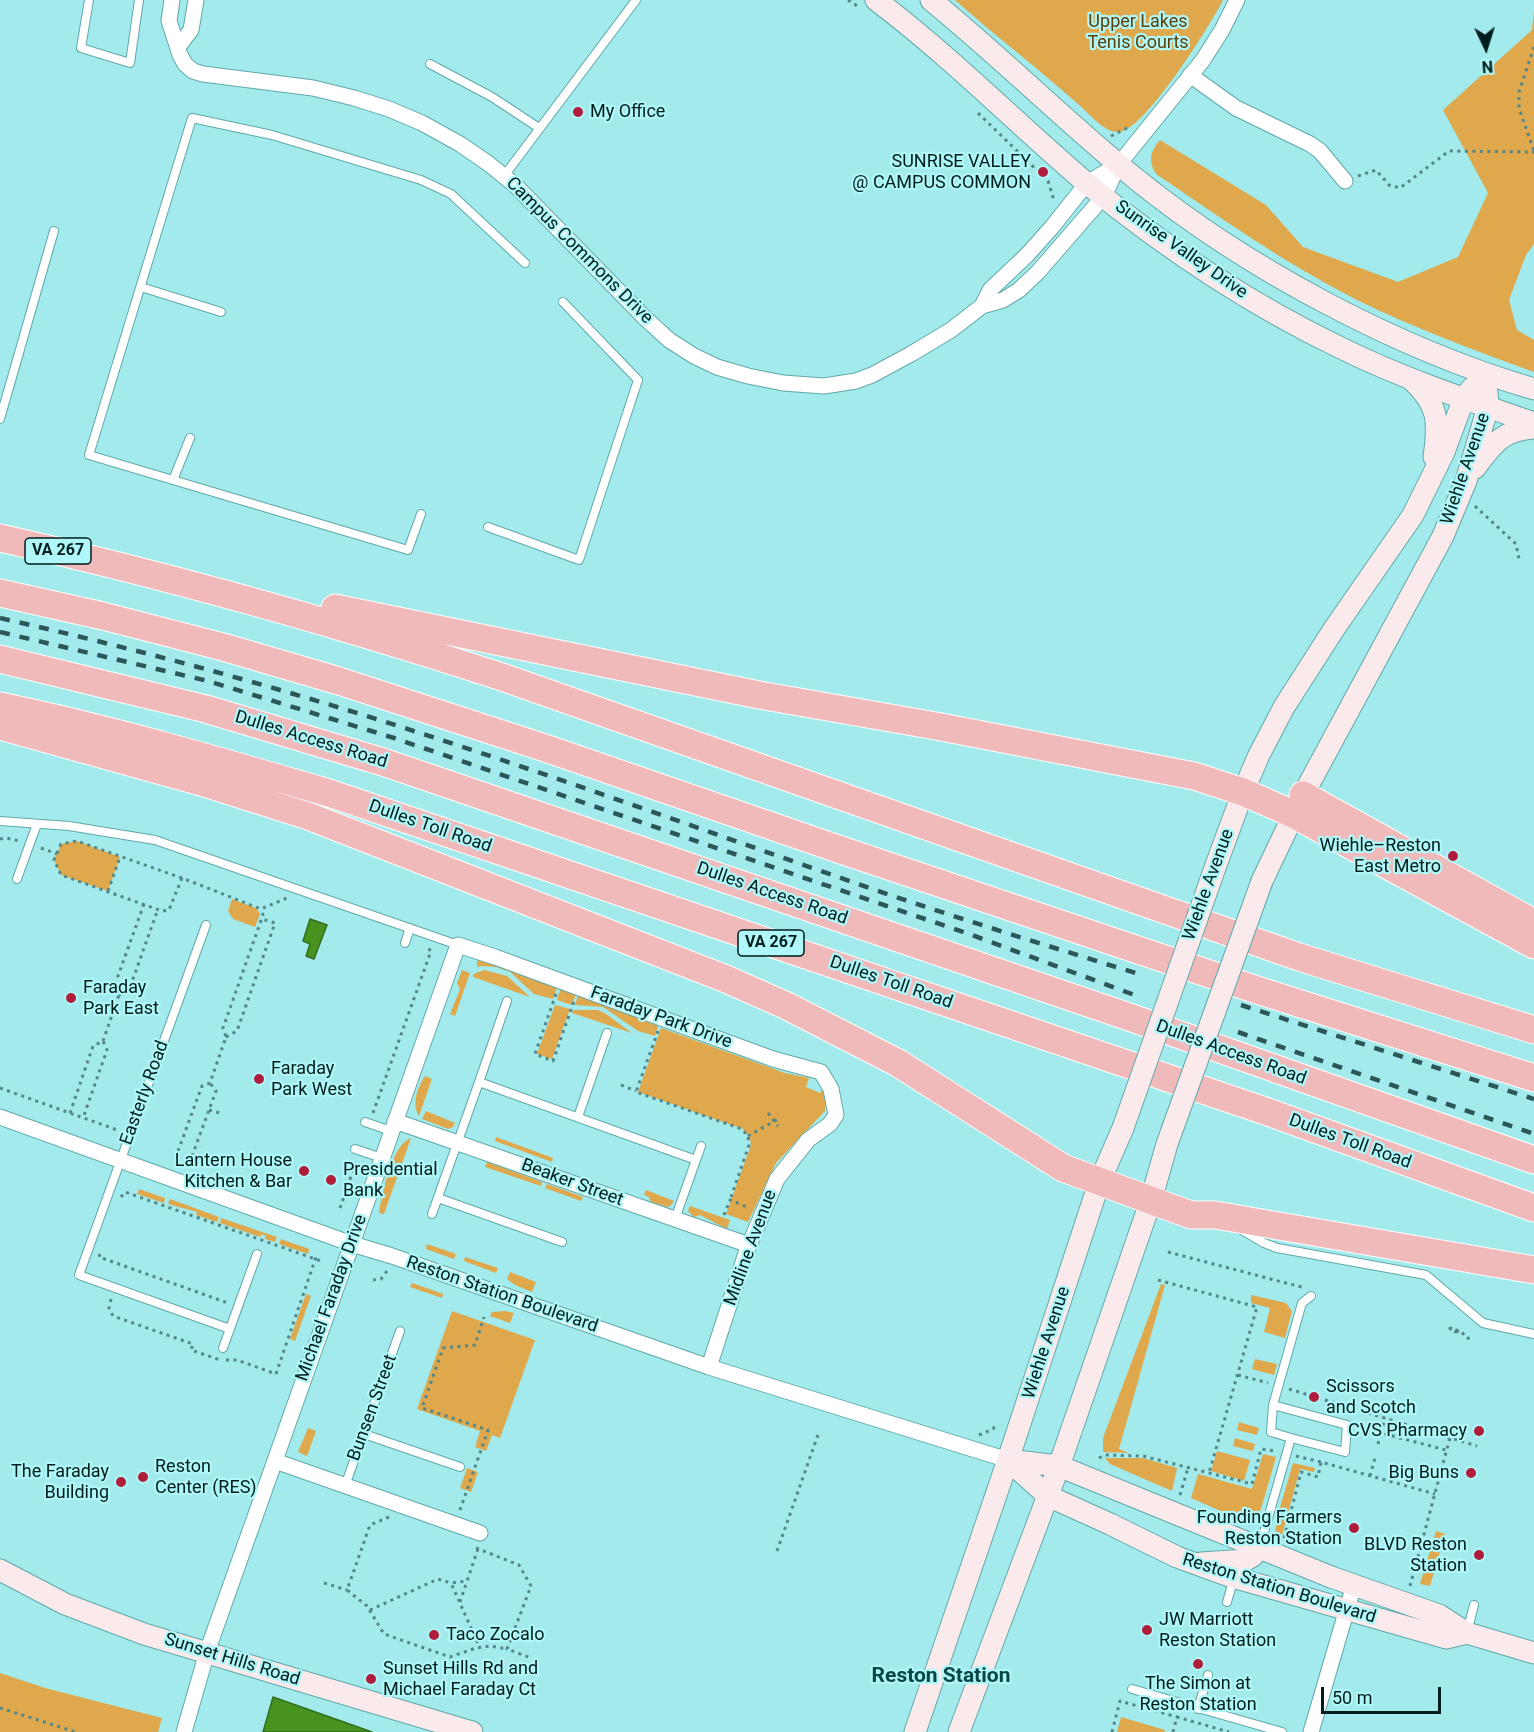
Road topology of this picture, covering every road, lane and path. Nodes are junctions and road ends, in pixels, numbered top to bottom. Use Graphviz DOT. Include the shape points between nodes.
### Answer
graph roads {
  1 [pos="89,0"];
  2 [pos="139,0"];
  3 [pos="172,0"];
  4 [pos="196,0"];
  5 [pos="636,0"];
  6 [pos="848,0"];
  7 [pos="931,0"];
  8 [pos="1237,0"];
  9 [pos="870,5"];
  10 [pos="178,47"];
  11 [pos="1534,47"];
  12 [pos="430,63"];
  13 [pos="1190,75"];
  14 [pos="978,112"];
  15 [pos="539,128"];
  16 [pos="1534,152"];
  17 [pos="1119,164"];
  18 [pos="504,176"];
  19 [pos="1345,181"];
  20 [pos="1087,183"];
  21 [pos="1104,196"];
  22 [pos="1050,211"];
  23 [pos="54,231"];
  24 [pos="525,263"];
  25 [pos="141,287"];
  26 [pos="563,302"];
  27 [pos="982,306"];
  28 [pos="221,312"];
  29 [pos="1486,374"];
  30 [pos="1409,377"];
  31 [pos="1534,390"];
  32 [pos="1464,398"];
  33 [pos="1488,407"];
  34 [pos="0,419"];
  35 [pos="1534,423"];
  36 [pos="1534,429"];
  37 [pos="190,438"];
  38 [pos="173,480"];
  39 [pos="1466,481"];
  40 [pos="1430,484"];
  41 [pos="1475,506"];
  42 [pos="421,514"];
  43 [pos="488,527"];
  44 [pos="0,538"];
  45 [pos="1519,559"];
  46 [pos="116,565"];
  47 [pos="0,593"];
  48 [pos="0,659"];
  49 [pos="0,706"];
  50 [pos="0,726"];
  51 [pos="1243,792"];
  52 [pos="1298,804"];
  53 [pos="0,821"];
  54 [pos="36,824"];
  55 [pos="0,839"];
  56 [pos="20,841"];
  57 [pos="41,848"];
  58 [pos="57,854"];
  59 [pos="120,857"];
  60 [pos="182,878"];
  61 [pos="17,879"];
  62 [pos="108,891"];
  63 [pos="288,897"];
  64 [pos="144,904"];
  65 [pos="158,909"];
  66 [pos="261,909"];
  67 [pos="262,919"];
  68 [pos="1534,923"];
  69 [pos="206,925"];
  70 [pos="410,928"];
  71 [pos="406,941"];
  72 [pos="458,945"];
  73 [pos="1534,945"];
  74 [pos="561,981"];
  75 [pos="579,987"];
  76 [pos="119,995"];
  77 [pos="507,1000"];
  78 [pos="662,1018"];
  79 [pos="1534,1030"];
  80 [pos="607,1033"];
  81 [pos="226,1037"];
  82 [pos="103,1041"];
  83 [pos="1534,1078"];
  84 [pos="479,1082"];
  85 [pos="210,1083"];
  86 [pos="621,1085"];
  87 [pos="0,1088"];
  88 [pos="637,1091"];
  89 [pos="209,1110"];
  90 [pos="70,1113"];
  91 [pos="220,1113"];
  92 [pos="768,1113"];
  93 [pos="836,1115"];
  94 [pos="0,1117"];
  95 [pos="578,1117"];
  96 [pos="83,1118"];
  97 [pos="780,1118"];
  98 [pos="775,1121"];
  99 [pos="367,1123"];
  100 [pos="393,1126"];
  101 [pos="778,1126"];
  102 [pos="120,1131"];
  103 [pos="748,1136"];
  104 [pos="458,1142"];
  105 [pos="701,1146"];
  106 [pos="358,1150"];
  107 [pos="177,1151"];
  108 [pos="192,1156"];
  109 [pos="382,1158"];
  110 [pos="121,1160"];
  111 [pos="696,1160"];
  112 [pos="1534,1160"];
  113 [pos="1099,1183"];
  114 [pos="438,1198"];
  115 [pos="118,1200"];
  116 [pos="730,1200"];
  117 [pos="1151,1200"];
  118 [pos="747,1207"];
  119 [pos="340,1208"];
  120 [pos="1534,1208"];
  121 [pos="432,1214"];
  122 [pos="724,1215"];
  123 [pos="1215,1215"];
  124 [pos="675,1220"];
  125 [pos="562,1242"];
  126 [pos="352,1244"];
  127 [pos="749,1245"];
  128 [pos="102,1248"];
  129 [pos="1167,1252"];
  130 [pos="256,1254"];
  131 [pos="321,1261"];
  132 [pos="1534,1270"];
  133 [pos="387,1271"];
  134 [pos="373,1280"];
  135 [pos="1158,1280"];
  136 [pos="1300,1287"];
  137 [pos="1311,1296"];
  138 [pos="230,1297"];
  139 [pos="484,1317"];
  140 [pos="1451,1327"];
  141 [pos="230,1329"];
  142 [pos="400,1331"];
  143 [pos="1534,1334"];
  144 [pos="1474,1339"];
  145 [pos="223,1348"];
  146 [pos="709,1367"];
  147 [pos="1238,1375"];
  148 [pos="1279,1386"];
  149 [pos="1273,1405"];
  150 [pos="1385,1418"];
  151 [pos="996,1424"];
  152 [pos="819,1432"];
  153 [pos="1381,1432"];
  154 [pos="364,1434"];
  155 [pos="977,1436"];
  156 [pos="1450,1436"];
  157 [pos="1291,1437"];
  158 [pos="1378,1444"];
  159 [pos="1477,1446"];
  160 [pos="1446,1450"];
  161 [pos="1286,1453"];
  162 [pos="1099,1458"];
  163 [pos="1375,1458"];
  164 [pos="1008,1460"];
  165 [pos="274,1461"];
  166 [pos="1321,1462"];
  167 [pos="1059,1466"];
  168 [pos="459,1467"];
  169 [pos="1188,1468"];
  170 [pos="1209,1473"];
  171 [pos="1370,1476"];
  172 [pos="345,1486"];
  173 [pos="1435,1494"];
  174 [pos="1048,1496"];
  175 [pos="1179,1497"];
  176 [pos="459,1513"];
  177 [pos="391,1515"];
  178 [pos="480,1533"];
  179 [pos="1284,1540"];
  180 [pos="467,1545"];
  181 [pos="1259,1548"];
  182 [pos="478,1549"];
  183 [pos="777,1551"];
  184 [pos="1195,1564"];
  185 [pos="0,1570"];
  186 [pos="1234,1577"];
  187 [pos="467,1581"];
  188 [pos="324,1583"];
  189 [pos="451,1583"];
  190 [pos="1354,1585"];
  191 [pos="1410,1586"];
  192 [pos="347,1590"];
  193 [pos="459,1602"];
  194 [pos="1227,1602"];
  195 [pos="1474,1605"];
  196 [pos="370,1610"];
  197 [pos="1347,1610"];
  198 [pos="1467,1634"];
  199 [pos="480,1648"];
  200 [pos="507,1649"];
  201 [pos="207,1652"];
  202 [pos="1534,1653"];
  203 [pos="531,1658"];
  204 [pos="1208,1675"];
  205 [pos="1132,1689"];
  206 [pos="0,1708"];
  207 [pos="1198,1708"];
  208 [pos="1177,1718"];
  209 [pos="76,1732"];
  210 [pos="184,1732"];
  211 [pos="472,1732"];
  212 [pos="915,1732"];
  213 [pos="959,1732"];
  214 [pos="1112,1732"];
  215 [pos="1173,1732"];
  216 [pos="1229,1732"];
  217 [pos="1282,1732"];
  218 [pos="1311,1732"];
  1 -- 2 [label="lane" via="81,48 130,63"];
  3 -- 10 [label="street, Campus Commons Drive" via="169,21"];
  4 -- 10 [label="street" via="191,30"];
  5 -- 15 [label="lane"];
  6 -- 9 [label="path"];
  7 -- 17 [label="main road, Sunrise Valley Drive"];
  8 -- 13 [label="street" via="1222,30"];
  9 -- 20 [label="main road, Sunrise Valley Drive" via="947,58"];
  10 -- 18 [label="street, Campus Commons Drive" via="185,64 193,71 313,88 404,115 460,144"];
  11 -- 16 [label="path" via="1519,92 1519,108"];
  12 -- 15 [label="lane"];
  13 -- 17 [label="street"];
  13 -- 19 [label="street" via="1236,108 1310,144"];
  14 -- 22 [label="path" via="1048,181 1053,197"];
  15 -- 18 [label="lane"];
  16 -- 19 [label="path" via="1449,151 1400,188 1389,185 1376,170"];
  17 -- 20 [label="street, Campus Commons Drive"];
  17 -- 21 [label="street, Campus Commons Drive"];
  17 -- 29 [label="main road, Sunrise Valley Drive" via="1179,212 1263,267 1343,311"];
  18 -- 27 [label="street, Campus Commons Drive" via="669,340 709,363 748,376 824,386 856,381 911,354"];
  20 -- 21 [label="main road, Sunrise Valley Drive"];
  20 -- 27 [label="street, Campus Commons Drive" via="1052,228 990,290"];
  21 -- 27 [label="street, Campus Commons Drive" via="1019,290"];
  21 -- 30 [label="main road, Sunrise Valley Drive" via="1186,259 1236,291 1345,350"];
  23 -- 34 [label="lane"];
  24 -- 25 [label="lane" via="451,194 421,180 272,135 192,118"];
  25 -- 28 [label="lane"];
  25 -- 38 [label="lane" via="89,454"];
  26 -- 43 [label="lane" via="638,380 579,560"];
  29 -- 31 [label="main road, Sunrise Valley Drive"];
  29 -- 32 [label="main road, Wiehle Avenue"];
  29 -- 33 [label="main road, Wiehle Avenue"];
  30 -- 32 [label="main road, Sunrise Valley Drive"];
  30 -- 40 [label="main road" via="1426,393 1435,413 1436,442"];
  32 -- 33 [label="main road, Sunrise Valley Drive"];
  32 -- 40 [label="main road, Wiehle Avenue"];
  33 -- 35 [label="main road, Sunrise Valley Drive"];
  33 -- 39 [label="main road, Wiehle Avenue"];
  36 -- 39 [label="main road" via="1508,433 1498,440"];
  37 -- 38 [label="lane"];
  38 -- 42 [label="lane" via="408,550"];
  39 -- 52 [label="main road, Wiehle Avenue" via="1422,578"];
  40 -- 51 [label="main road, Wiehle Avenue" via="1284,707"];
  41 -- 45 [label="path" via="1516,544"];
  44 -- 46 [label="highway, VA 267"];
  46 -- 51 [label="highway" via="759,695 1194,776"];
  46 -- 79 [label="highway, VA 267" via="401,644 1288,953"];
  47 -- 83 [label="highway" via="224,647 350,684 1257,990"];
  48 -- 112 [label="highway, Dulles Access Road" via="206,709 383,762"];
  49 -- 120 [label="highway, Dulles Toll Road / VA 267" via="105,730 329,793 1268,1112"];
  50 -- 113 [label="highway" via="308,816 726,979 898,1063 1063,1168"];
  51 -- 52 [label="highway"];
  51 -- 113 [label="main road, Wiehle Avenue, bridge" via="1123,1128"];
  52 -- 68 [label="highway"];
  52 -- 73 [label="highway"];
  52 -- 117 [label="main road, Wiehle Avenue, bridge" via="1262,881 1167,1144"];
  53 -- 54 [label="lane"];
  54 -- 61 [label="lane"];
  54 -- 70 [label="lane" via="155,840"];
  55 -- 56 [label="path"];
  57 -- 58 [label="path"];
  58 -- 59 [label="path" via="62,844 77,841"];
  58 -- 62 [label="path" via="54,860 61,875"];
  59 -- 60 [label="path"];
  59 -- 62 [label="path"];
  60 -- 65 [label="path" via="169,910"];
  60 -- 66 [label="path"];
  62 -- 64 [label="path"];
  63 -- 66 [label="path"];
  64 -- 65 [label="path"];
  64 -- 76 [label="path" via="114,987"];
  65 -- 76 [label="path" via="129,990"];
  66 -- 67 [label="path"];
  67 -- 81 [label="path" via="223,1028"];
  67 -- 81 [label="path" via="275,923 237,1031"];
  69 -- 110 [label="lane, Easterly Road"];
  70 -- 71 [label="lane"];
  70 -- 72 [label="lane"];
  71 -- 99 [label="path" via="431,951"];
  72 -- 74 [label="street, Faraday Park Drive"];
  72 -- 100 [label="street, Michael Faraday Drive"];
  74 -- 75 [label="street, Faraday Park Drive"];
  74 -- 75 [label="path" via="535,1054 544,1058 553,1061"];
  75 -- 78 [label="street, Faraday Park Drive"];
  76 -- 82 [label="path"];
  77 -- 84 [label="lane"];
  78 -- 88 [label="path"];
  78 -- 93 [label="street, Faraday Park Drive" via="773,1059 821,1072 831,1089"];
  80 -- 95 [label="lane"];
  81 -- 85 [label="path"];
  82 -- 90 [label="path" via="93,1046"];
  82 -- 96 [label="path" via="107,1050"];
  84 -- 95 [label="lane"];
  84 -- 104 [label="lane"];
  85 -- 89 [label="path" via="216,1091"];
  85 -- 107 [label="path" via="202,1086"];
  86 -- 88 [label="path"];
  87 -- 90 [label="path"];
  88 -- 103 [label="path" via="742,1130"];
  89 -- 91 [label="path"];
  89 -- 108 [label="path"];
  90 -- 96 [label="path"];
  92 -- 98 [label="path"];
  93 -- 127 [label="street, Midline Avenue" via="808,1140 777,1179"];
  94 -- 110 [label="street, Reston Station Boulevard"];
  95 -- 111 [label="lane"];
  96 -- 102 [label="path"];
  97 -- 98 [label="path"];
  98 -- 101 [label="path"];
  98 -- 103 [label="path"];
  99 -- 100 [label="lane"];
  100 -- 104 [label="street, Beaker Street"];
  100 -- 109 [label="street, Michael Faraday Drive"];
  103 -- 116 [label="path" via="749,1145"];
  104 -- 114 [label="lane"];
  104 -- 124 [label="street, Beaker Street"];
  105 -- 111 [label="lane"];
  106 -- 109 [label="lane"];
  106 -- 119 [label="path"];
  109 -- 126 [label="street, Michael Faraday Drive"];
  110 -- 126 [label="street, Reston Station Boulevard"];
  110 -- 141 [label="lane, Easterly Road" via="79,1275"];
  111 -- 124 [label="lane"];
  113 -- 117 [label="highway"];
  113 -- 164 [label="main road, Wiehle Avenue"];
  114 -- 121 [label="lane"];
  114 -- 125 [label="lane"];
  115 -- 131 [label="path" via="125,1192"];
  116 -- 118 [label="path"];
  116 -- 122 [label="path"];
  117 -- 123 [label="highway" via="1191,1215"];
  117 -- 167 [label="main road, Wiehle Avenue"];
  123 -- 132 [label="highway"];
  123 -- 143 [label="lane" via="1277,1248 1426,1275 1483,1323"];
  124 -- 127 [label="street, Beaker Street"];
  126 -- 146 [label="street, Reston Station Boulevard"];
  126 -- 165 [label="street, Michael Faraday Drive"];
  127 -- 146 [label="street, Midline Avenue"];
  128 -- 138 [label="path" via="99,1257 135,1271 228,1303"];
  129 -- 136 [label="path"];
  130 -- 141 [label="lane"];
  133 -- 134 [label="path" via="381,1280"];
  135 -- 147 [label="path" via="1257,1307"];
  137 -- 148 [label="lane" via="1302,1303"];
  139 -- 176 [label="path" via="475,1345 443,1348 422,1408 488,1430"];
  140 -- 144 [label="path" via="1460,1332 1450,1330"];
  141 -- 145 [label="lane"];
  142 -- 154 [label="lane, Bunsen Street"];
  146 -- 164 [label="street, Reston Station Boulevard"];
  147 -- 148 [label="path"];
  147 -- 170 [label="path"];
  148 -- 149 [label="lane"];
  148 -- 150 [label="path"];
  149 -- 157 [label="lane" via="1271,1432"];
  149 -- 157 [label="lane" via="1347,1425 1345,1452"];
  150 -- 153 [label="path"];
  150 -- 156 [label="path"];
  151 -- 155 [label="path"];
  152 -- 183 [label="path"];
  153 -- 158 [label="path"];
  153 -- 160 [label="path"];
  154 -- 168 [label="lane"];
  154 -- 172 [label="lane, Bunsen Street"];
  156 -- 159 [label="path"];
  156 -- 160 [label="path"];
  157 -- 161 [label="lane"];
  160 -- 173 [label="path"];
  161 -- 166 [label="path"];
  161 -- 170 [label="path" via="1261,1449 1252,1484"];
  161 -- 181 [label="lane"];
  162 -- 169 [label="path" via="1143,1456"];
  163 -- 171 [label="path"];
  164 -- 167 [label="main road, Reston Station Boulevard"];
  164 -- 174 [label="main road, Reston Station Boulevard"];
  164 -- 212 [label="main road, Wiehle Avenue"];
  165 -- 172 [label="street, Bunsen Street"];
  165 -- 201 [label="street, Michael Faraday Drive"];
  166 -- 171 [label="path"];
  166 -- 179 [label="path" via="1318,1477 1301,1472"];
  167 -- 174 [label="main road, Wiehle Avenue"];
  167 -- 181 [label="main road, Reston Station Boulevard"];
  169 -- 170 [label="path"];
  169 -- 175 [label="path"];
  171 -- 173 [label="path"];
  172 -- 178 [label="street, Bunsen Street"];
  173 -- 191 [label="path"];
  174 -- 184 [label="main road, Reston Station Boulevard"];
  174 -- 213 [label="main road, Wiehle Avenue"];
  177 -- 192 [label="path" via="370,1525"];
  180 -- 182 [label="path"];
  181 -- 184 [label="main road" via="1246,1560"];
  181 -- 190 [label="main road, Reston Station Boulevard"];
  182 -- 187 [label="path"];
  182 -- 200 [label="path" via="519,1565 531,1586"];
  184 -- 186 [label="main road, Reston Station Boulevard"];
  185 -- 201 [label="main road, Sunset Hills Road" via="101,1619"];
  186 -- 194 [label="lane"];
  186 -- 197 [label="main road, Reston Station Boulevard"];
  187 -- 189 [label="path"];
  187 -- 193 [label="path"];
  188 -- 192 [label="path"];
  189 -- 193 [label="path"];
  189 -- 196 [label="path" via="438,1579"];
  190 -- 197 [label="street"];
  190 -- 198 [label="main road, Reston Station Boulevard" via="1439,1615"];
  192 -- 196 [label="path"];
  193 -- 199 [label="path"];
  195 -- 198 [label="lane"];
  196 -- 199 [label="path" via="384,1634 450,1657"];
  197 -- 198 [label="main road, Reston Station Boulevard" via="1446,1638"];
  197 -- 218 [label="street"];
  198 -- 202 [label="main road, Reston Station Boulevard"];
  199 -- 200 [label="path"];
  200 -- 203 [label="path"];
  201 -- 210 [label="street, Michael Faraday Drive"];
  201 -- 211 [label="main road, Sunset Hills Road"];
  204 -- 207 [label="lane"];
  205 -- 207 [label="lane"];
  206 -- 209 [label="path"];
  207 -- 217 [label="lane"];
  208 -- 214 [label="path" via="1120,1701"];
  208 -- 215 [label="path"];
  208 -- 216 [label="path"];
}
